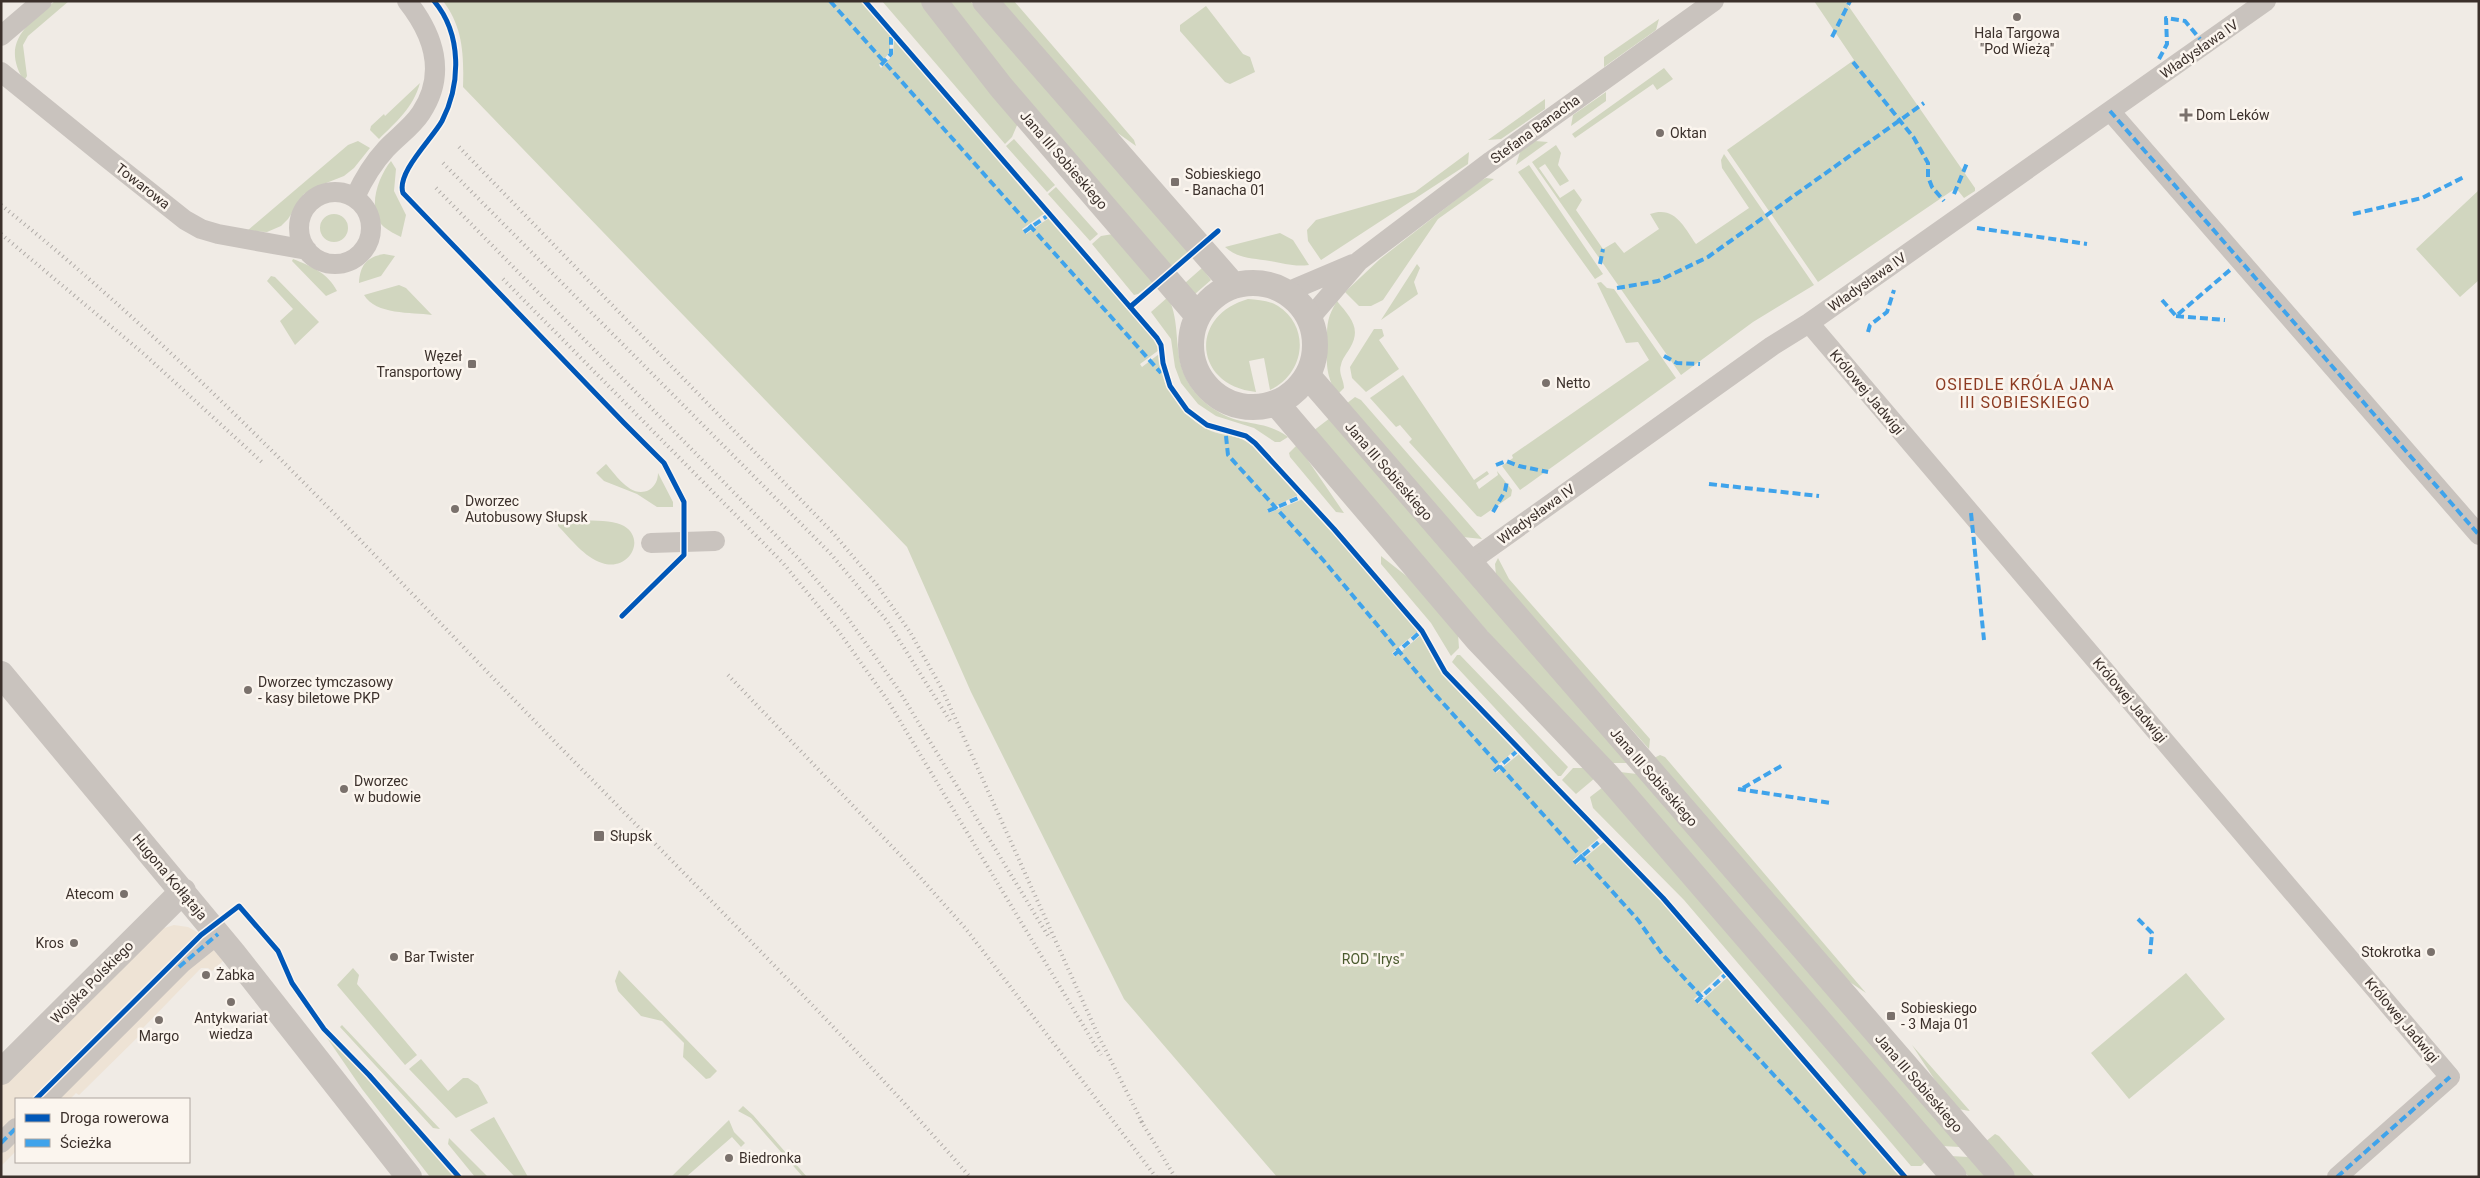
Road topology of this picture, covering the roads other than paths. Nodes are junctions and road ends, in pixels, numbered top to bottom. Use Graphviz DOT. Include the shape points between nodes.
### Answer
graph roads {
  1 [pos="42,1"];
  2 [pos="407,1"];
  3 [pos="934,1"];
  4 [pos="984,1"];
  5 [pos="1714,1"];
  6 [pos="2266,1"];
  7 [pos="1,36"];
  8 [pos="1,72"];
  9 [pos="2110,111"];
  10 [pos="355,197"];
  11 [pos="307,250"];
  12 [pos="1360,261"];
  13 [pos="1234,286"];
  14 [pos="1287,292"];
  15 [pos="1198,316"];
  16 [pos="1310,318"];
  17 [pos="1809,323"];
  18 [pos="1308,376"];
  19 [pos="1276,403"];
  20 [pos="2479,536"];
  21 [pos="715,540"];
  22 [pos="651,543"];
  23 [pos="1468,563"];
  24 [pos="1,674"];
  25 [pos="183,891"];
  26 [pos="218,934"];
  27 [pos="1,1072"];
  28 [pos="47,1098"];
  29 [pos="15,1129"];
  30 [pos="1,1143"];
  31 [pos="409,1177"];
  32 [pos="1954,1177"];
  33 [pos="2002,1177"];
  34 [pos="2337,1177"];
  1 -- 7 [label="street"];
  2 -- 10 [label="street" via="434,46 436,68 433,86 420,115 385,150"];
  3 -- 15 [label="street, Jana III Sobieskiego" via="1001,87"];
  4 -- 13 [label="street"];
  5 -- 12 [label="street, Stefana Banacha" via="1491,160"];
  6 -- 9 [label="street, Władysława IV"];
  8 -- 11 [label="street, Towarowa" via="185,220 225,236"];
  9 -- 17 [label="street, Władysława IV"];
  9 -- 20 [label="street"];
  10 -- 11 [label="street" via="340,192 325,193 305,208 299,228"];
  10 -- 11 [label="street" via="368,212 371,229 358,254 347,262 333,264 317,259"];
  12 -- 14 [label="street, Stefana Banacha"];
  12 -- 16 [label="street, Stefana Banacha"];
  13 -- 14 [label="street" via="1252,282"];
  13 -- 15 [label="street" via="1213,297"];
  14 -- 16 [label="street"];
  15 -- 19 [label="street" via="1191,352 1205,384 1227,402 1243,407"];
  16 -- 18 [label="street" via="1316,347"];
  17 -- 23 [label="street, Władysława IV"];
  17 -- 34 [label="street, Królowej Jadwigi" via="2450,1077"];
  18 -- 19 [label="street" via="1299,388"];
  18 -- 23 [label="street, Jana III Sobieskiego"];
  19 -- 32 [label="street" via="1478,640 1607,775"];
  21 -- 22 [label="street"];
  23 -- 33 [label="street, Jana III Sobieskiego"];
  24 -- 25 [label="street, Hugona Kołłątaja"];
  25 -- 26 [label="street, Hugona Kołłątaja"];
  25 -- 27 [label="street, Wojska Polskiego"];
  26 -- 28 [label="street" via="182,964"];
  26 -- 31 [label="street, Hugona Kołłątaja"];
  29 -- 30 [label="street"];
}
